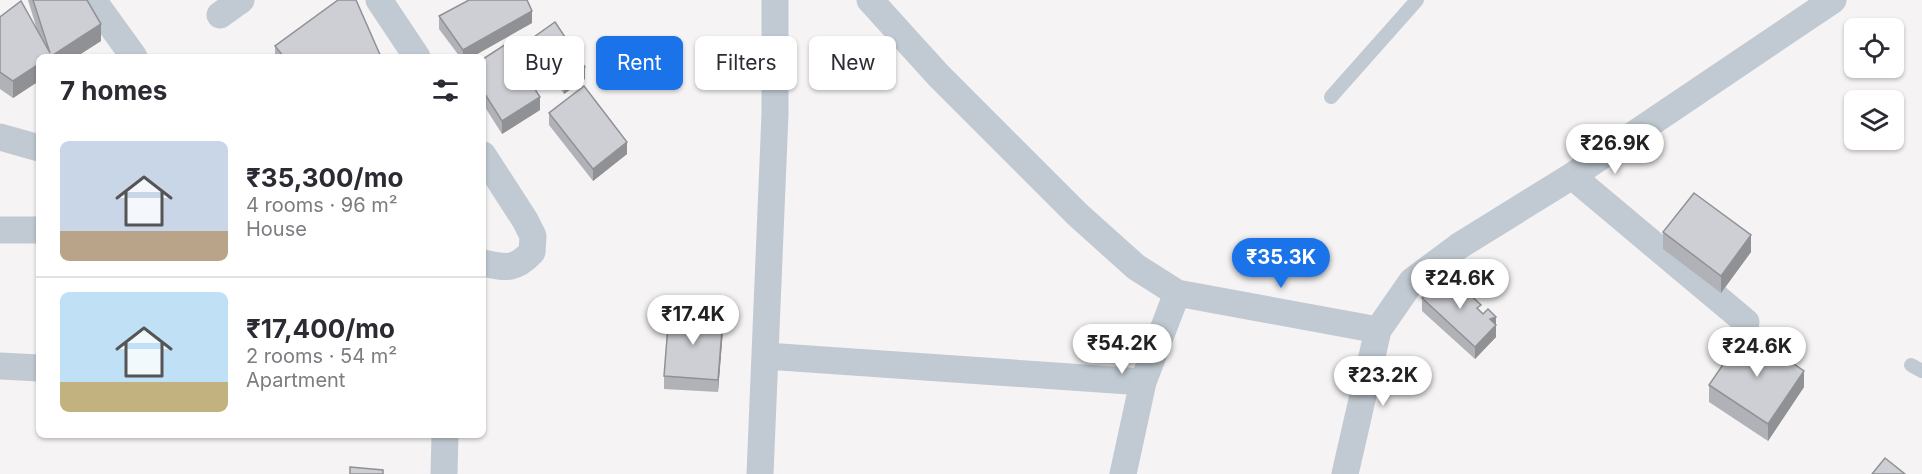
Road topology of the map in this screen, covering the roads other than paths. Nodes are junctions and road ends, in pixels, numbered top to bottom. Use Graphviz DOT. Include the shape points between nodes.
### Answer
graph roads {
  1 [pos="93,0"];
  2 [pos="379,0"];
  3 [pos="775,0"];
  4 [pos="870,0"];
  5 [pos="1417,0"];
  6 [pos="1833,0"];
  7 [pos="132,54"];
  8 [pos="415,54"];
  9 [pos="1331,97"];
  10 [pos="0,137"];
  11 [pos="36,147"];
  12 [pos="486,160"];
  13 [pos="1572,176"];
  14 [pos="0,230"];
  15 [pos="36,230"];
  16 [pos="486,264"];
  17 [pos="1177,293"];
  18 [pos="1746,322"];
  19 [pos="1378,330"];
  20 [pos="766,356"];
  21 [pos="0,366"];
  22 [pos="36,368"];
  23 [pos="1143,382"];
  24 [pos="445,438"];
  25 [pos="444,474"];
  26 [pos="760,474"];
  27 [pos="1123,474"];
  28 [pos="1345,474"];
  1 -- 7 [label="street"];
  2 -- 8 [label="street"];
  3 -- 20 [label="street"];
  4 -- 17 [label="street" via="939,76 1078,215 1136,267"];
  5 -- 9 [label="lane"];
  6 -- 13 [label="street"];
  10 -- 11 [label="street"];
  12 -- 16 [label="street" via="533,236 532,252 520,264 504,267"];
  13 -- 18 [label="street"];
  13 -- 19 [label="street" via="1459,246 1412,281"];
  14 -- 15 [label="street"];
  17 -- 19 [label="street"];
  17 -- 23 [label="street"];
  19 -- 28 [label="street"];
  20 -- 23 [label="street"];
  20 -- 26 [label="street"];
  21 -- 22 [label="street"];
  23 -- 27 [label="street"];
  24 -- 25 [label="street"];
}
